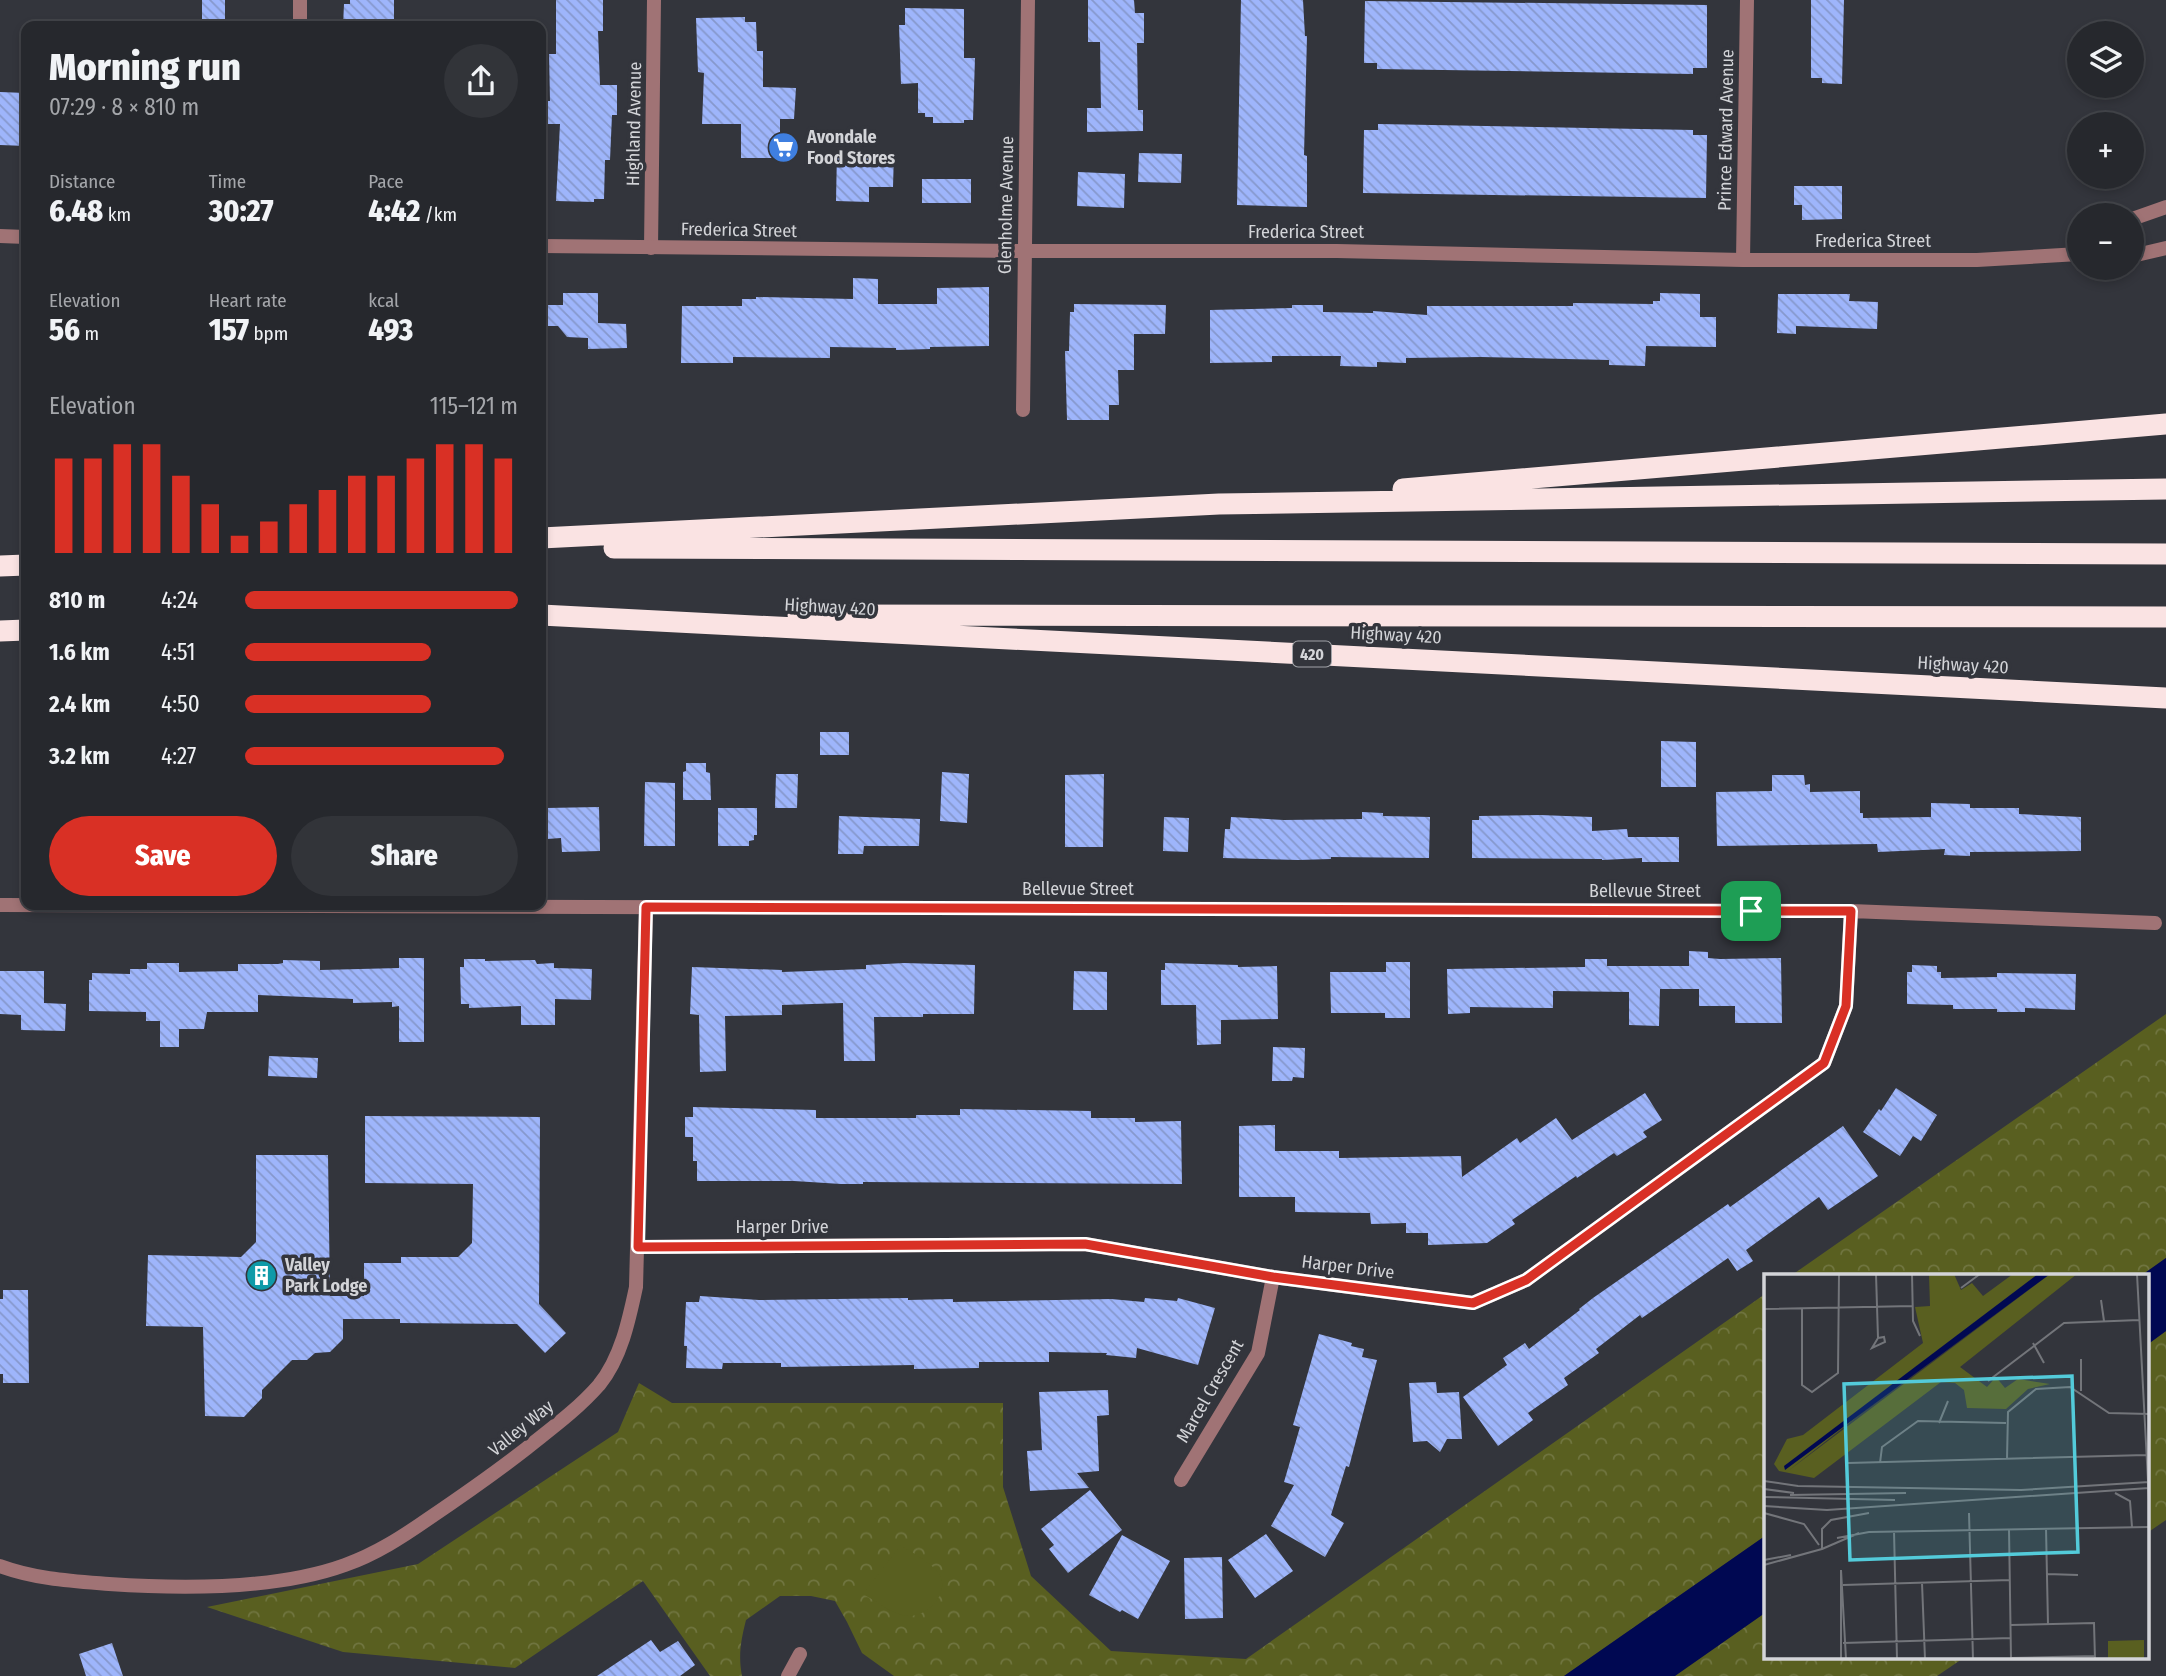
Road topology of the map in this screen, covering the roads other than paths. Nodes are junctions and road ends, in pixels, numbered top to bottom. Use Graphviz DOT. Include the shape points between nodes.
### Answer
graph roads {
  1 [pos="300,0"];
  2 [pos="654,0"];
  3 [pos="1028,0"];
  4 [pos="1747,0"];
  5 [pos="300,21"];
  6 [pos="2166,207"];
  7 [pos="2144,215"];
  8 [pos="0,236"];
  9 [pos="21,237"];
  10 [pos="546,246"];
  11 [pos="651,248"];
  12 [pos="2166,248"];
  13 [pos="1025,251"];
  14 [pos="2067,253"];
  15 [pos="2144,253"];
  16 [pos="1743,260"];
  17 [pos="1023,410"];
  18 [pos="2166,424"];
  19 [pos="2166,489"];
  20 [pos="1219,504"];
  21 [pos="546,538"];
  22 [pos="546,548"];
  23 [pos="2166,554"];
  24 [pos="21,565"];
  25 [pos="0,566"];
  26 [pos="546,615"];
  27 [pos="546,615"];
  28 [pos="2166,617"];
  29 [pos="21,630"];
  30 [pos="0,631"];
  31 [pos="2166,698"];
  32 [pos="0,905"];
  33 [pos="21,905"];
  34 [pos="546,907"];
  35 [pos="646,907"];
  36 [pos="1851,911"];
  37 [pos="2155,923"];
  38 [pos="638,1247"];
  39 [pos="1273,1277"];
  40 [pos="1181,1480"];
  41 [pos="0,1566"];
  42 [pos="800,1654"];
  43 [pos="789,1676"];
  1 -- 5 [label="street"];
  2 -- 11 [label="street, Highland Avenue"];
  3 -- 13 [label="street, Glenholme Avenue"];
  4 -- 16 [label="street, Prince Edward Avenue"];
  6 -- 7 [label="street"];
  8 -- 9 [label="street"];
  10 -- 11 [label="street, Frederica Street"];
  11 -- 13 [label="street, Frederica Street"];
  12 -- 15 [label="street"];
  13 -- 16 [label="street, Frederica Street" via="1337,251"];
  13 -- 17 [label="street, Glenholme Avenue"];
  14 -- 16 [label="street, Frederica Street" via="1978,260"];
  18 -- 20 [label="highway"];
  19 -- 20 [label="highway"];
  20 -- 21 [label="highway"];
  22 -- 23 [label="highway"];
  24 -- 25 [label="highway"];
  26 -- 28 [label="highway"];
  27 -- 31 [label="highway, Highway 420 / 420"];
  29 -- 30 [label="highway"];
  32 -- 33 [label="street, Bellevue Street"];
  34 -- 35 [label="street, Bellevue Street"];
  35 -- 36 [label="street, Bellevue Street"];
  35 -- 38 [label="street, Valley Way"];
  36 -- 37 [label="street, Bellevue Street"];
  36 -- 39 [label="street, Harper Drive" via="1846,1006 1824,1063 1526,1280 1473,1303"];
  38 -- 39 [label="street, Harper Drive" via="1085,1244"];
  38 -- 41 [label="street, Valley Way" via="629,1317 616,1356 600,1384 569,1415 485,1481 385,1548 298,1577 218,1587 61,1581"];
  39 -- 40 [label="street, Marcel Crescent" via="1258,1353"];
  42 -- 43 [label="street"];
}
